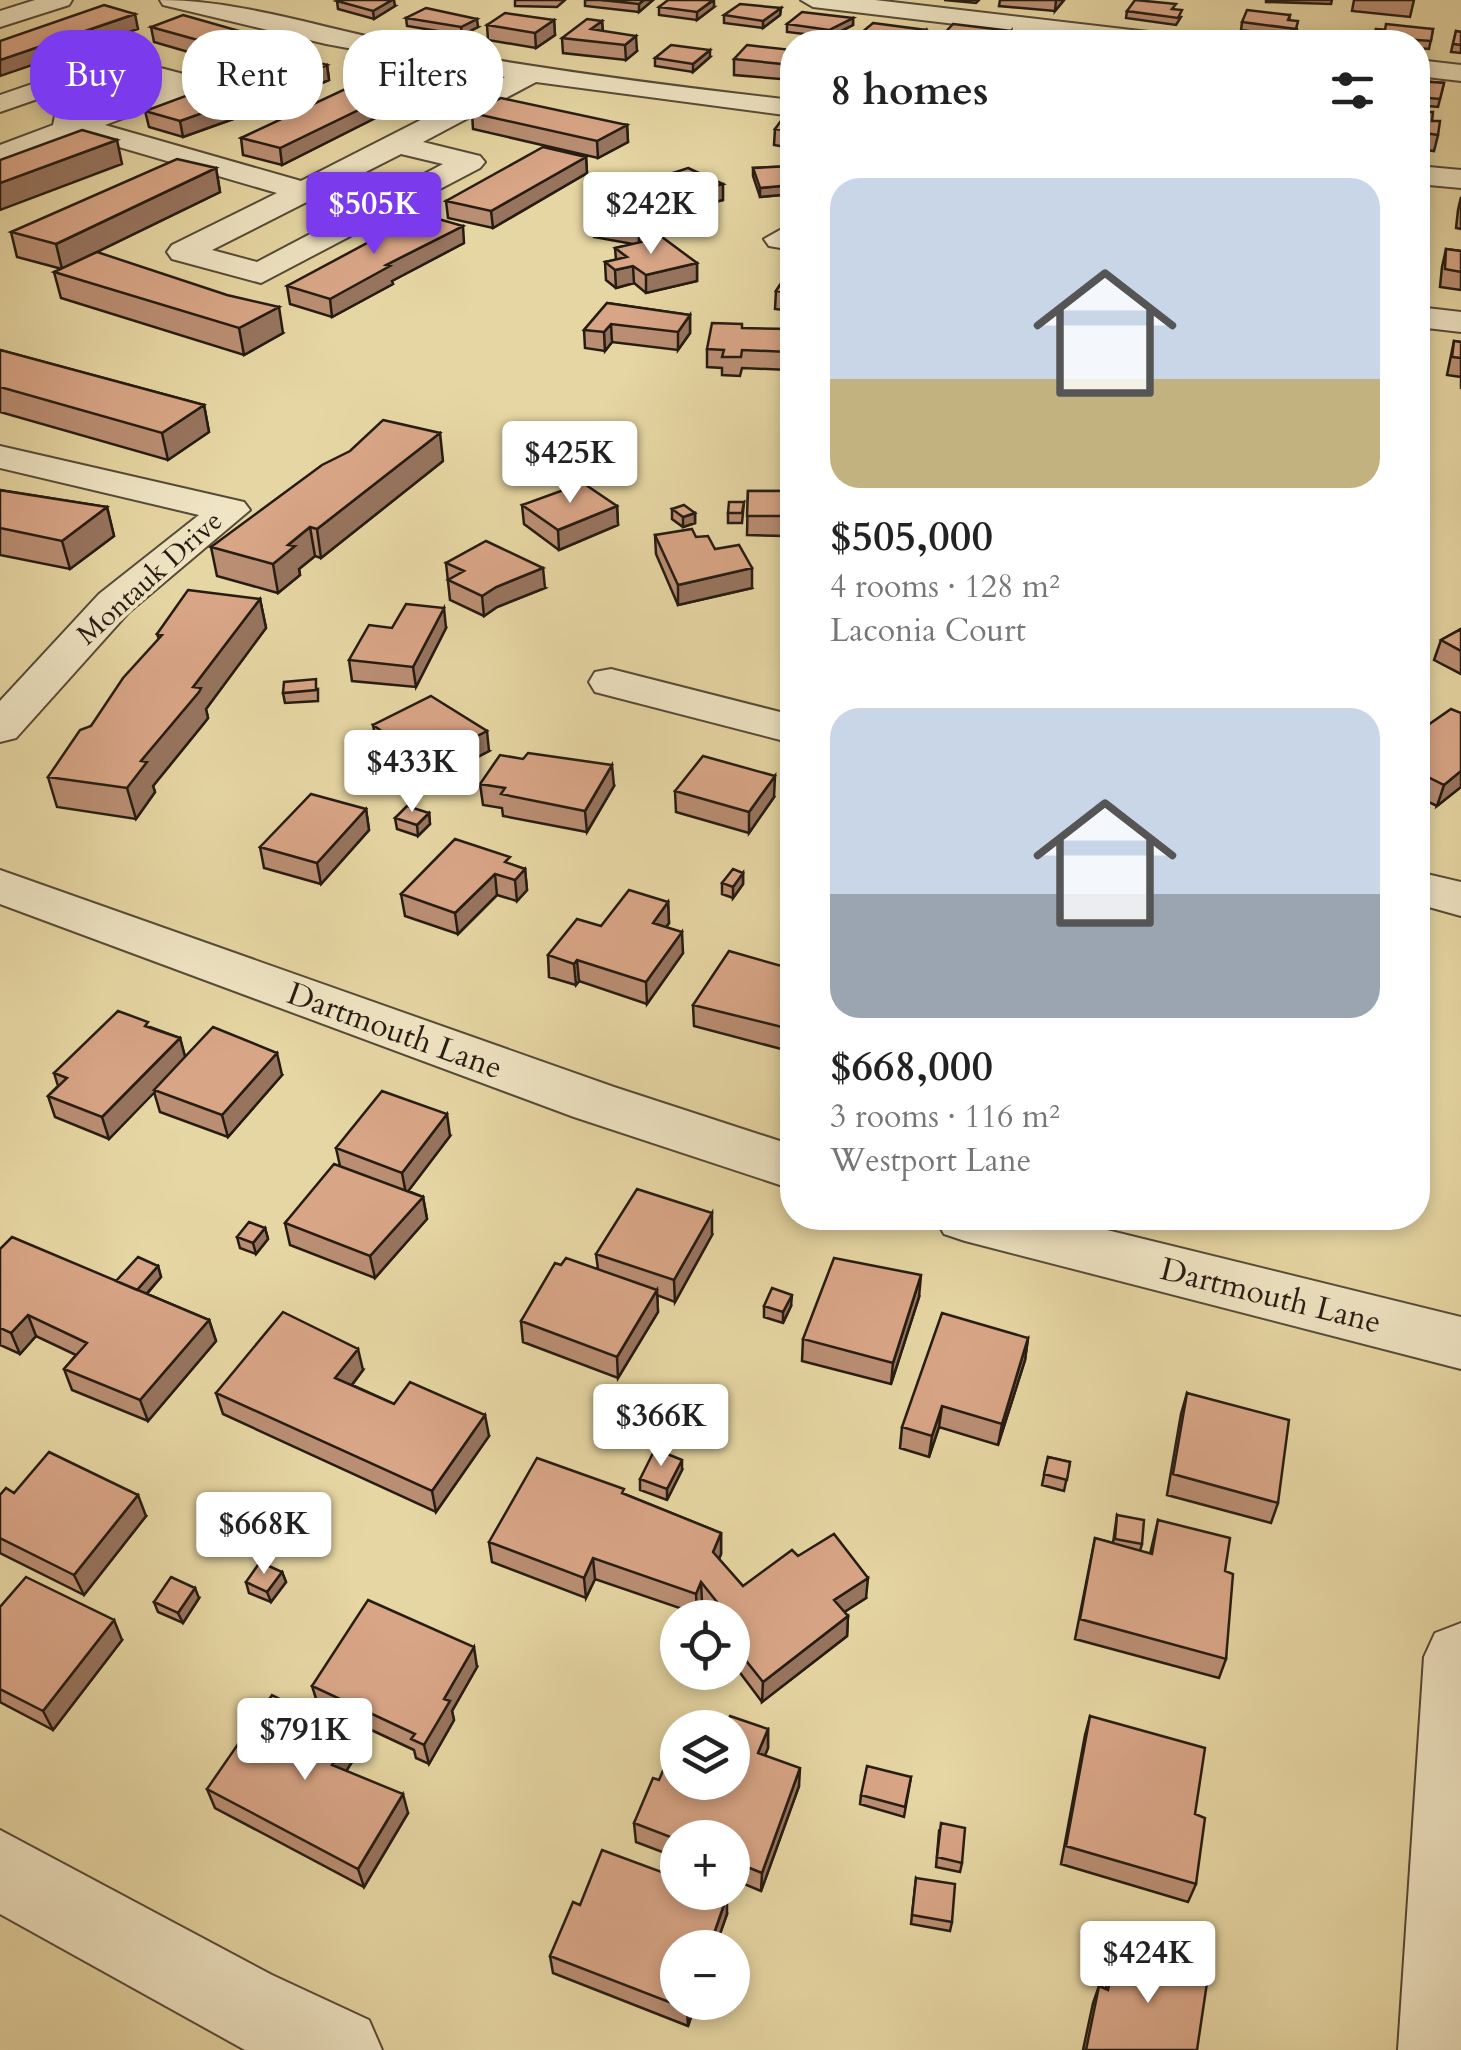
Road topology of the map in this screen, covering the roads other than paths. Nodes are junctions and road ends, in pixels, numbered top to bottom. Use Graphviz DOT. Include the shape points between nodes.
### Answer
graph roads {
  1 [pos="60,0"];
  2 [pos="172,0"];
  3 [pos="813,0"];
  4 [pos="0,19"];
  5 [pos="1064,30"];
  6 [pos="1430,69"];
  7 [pos="1461,73"];
  8 [pos="528,76"];
  9 [pos="2,103"];
  10 [pos="780,107"];
  11 [pos="77,126"];
  12 [pos="397,145"];
  13 [pos="0,155"];
  14 [pos="1430,176"];
  15 [pos="1461,180"];
  16 [pos="305,191"];
  17 [pos="1430,318"];
  18 [pos="1461,322"];
  19 [pos="0,457"];
  20 [pos="611,682"];
  21 [pos="780,726"];
  22 [pos="0,728"];
  23 [pos="0,886"];
  24 [pos="1430,891"];
  25 [pos="1461,900"];
  26 [pos="780,1163"];
  27 [pos="1014,1230"];
  28 [pos="1461,1343"];
  29 [pos="1461,1657"];
  30 [pos="0,1870"];
  31 [pos="339,2050"];
  32 [pos="1442,2050"];
  1 -- 4 [label="street"];
  2 -- 8 [label="street" via="362,46"];
  3 -- 5 [label="street"];
  6 -- 7 [label="street"];
  8 -- 10 [label="street"];
  8 -- 12 [label="street"];
  9 -- 11 [label="street"];
  9 -- 11 [label="street" via="114,64 189,84"];
  11 -- 13 [label="street"];
  11 -- 16 [label="street"];
  12 -- 16 [label="street"];
  12 -- 16 [label="street" via="470,162 260,273 183,252"];
  14 -- 15 [label="street"];
  17 -- 18 [label="street"];
  19 -- 22 [label="street, Montauk Drive" via="230,510 114,602"];
  20 -- 21 [label="street"];
  23 -- 26 [label="street, Dartmouth Lane"];
  24 -- 25 [label="street"];
  27 -- 28 [label="street, Dartmouth Lane"];
  29 -- 32 [label="street"];
  30 -- 31 [label="street" via="242,2005"];
}
